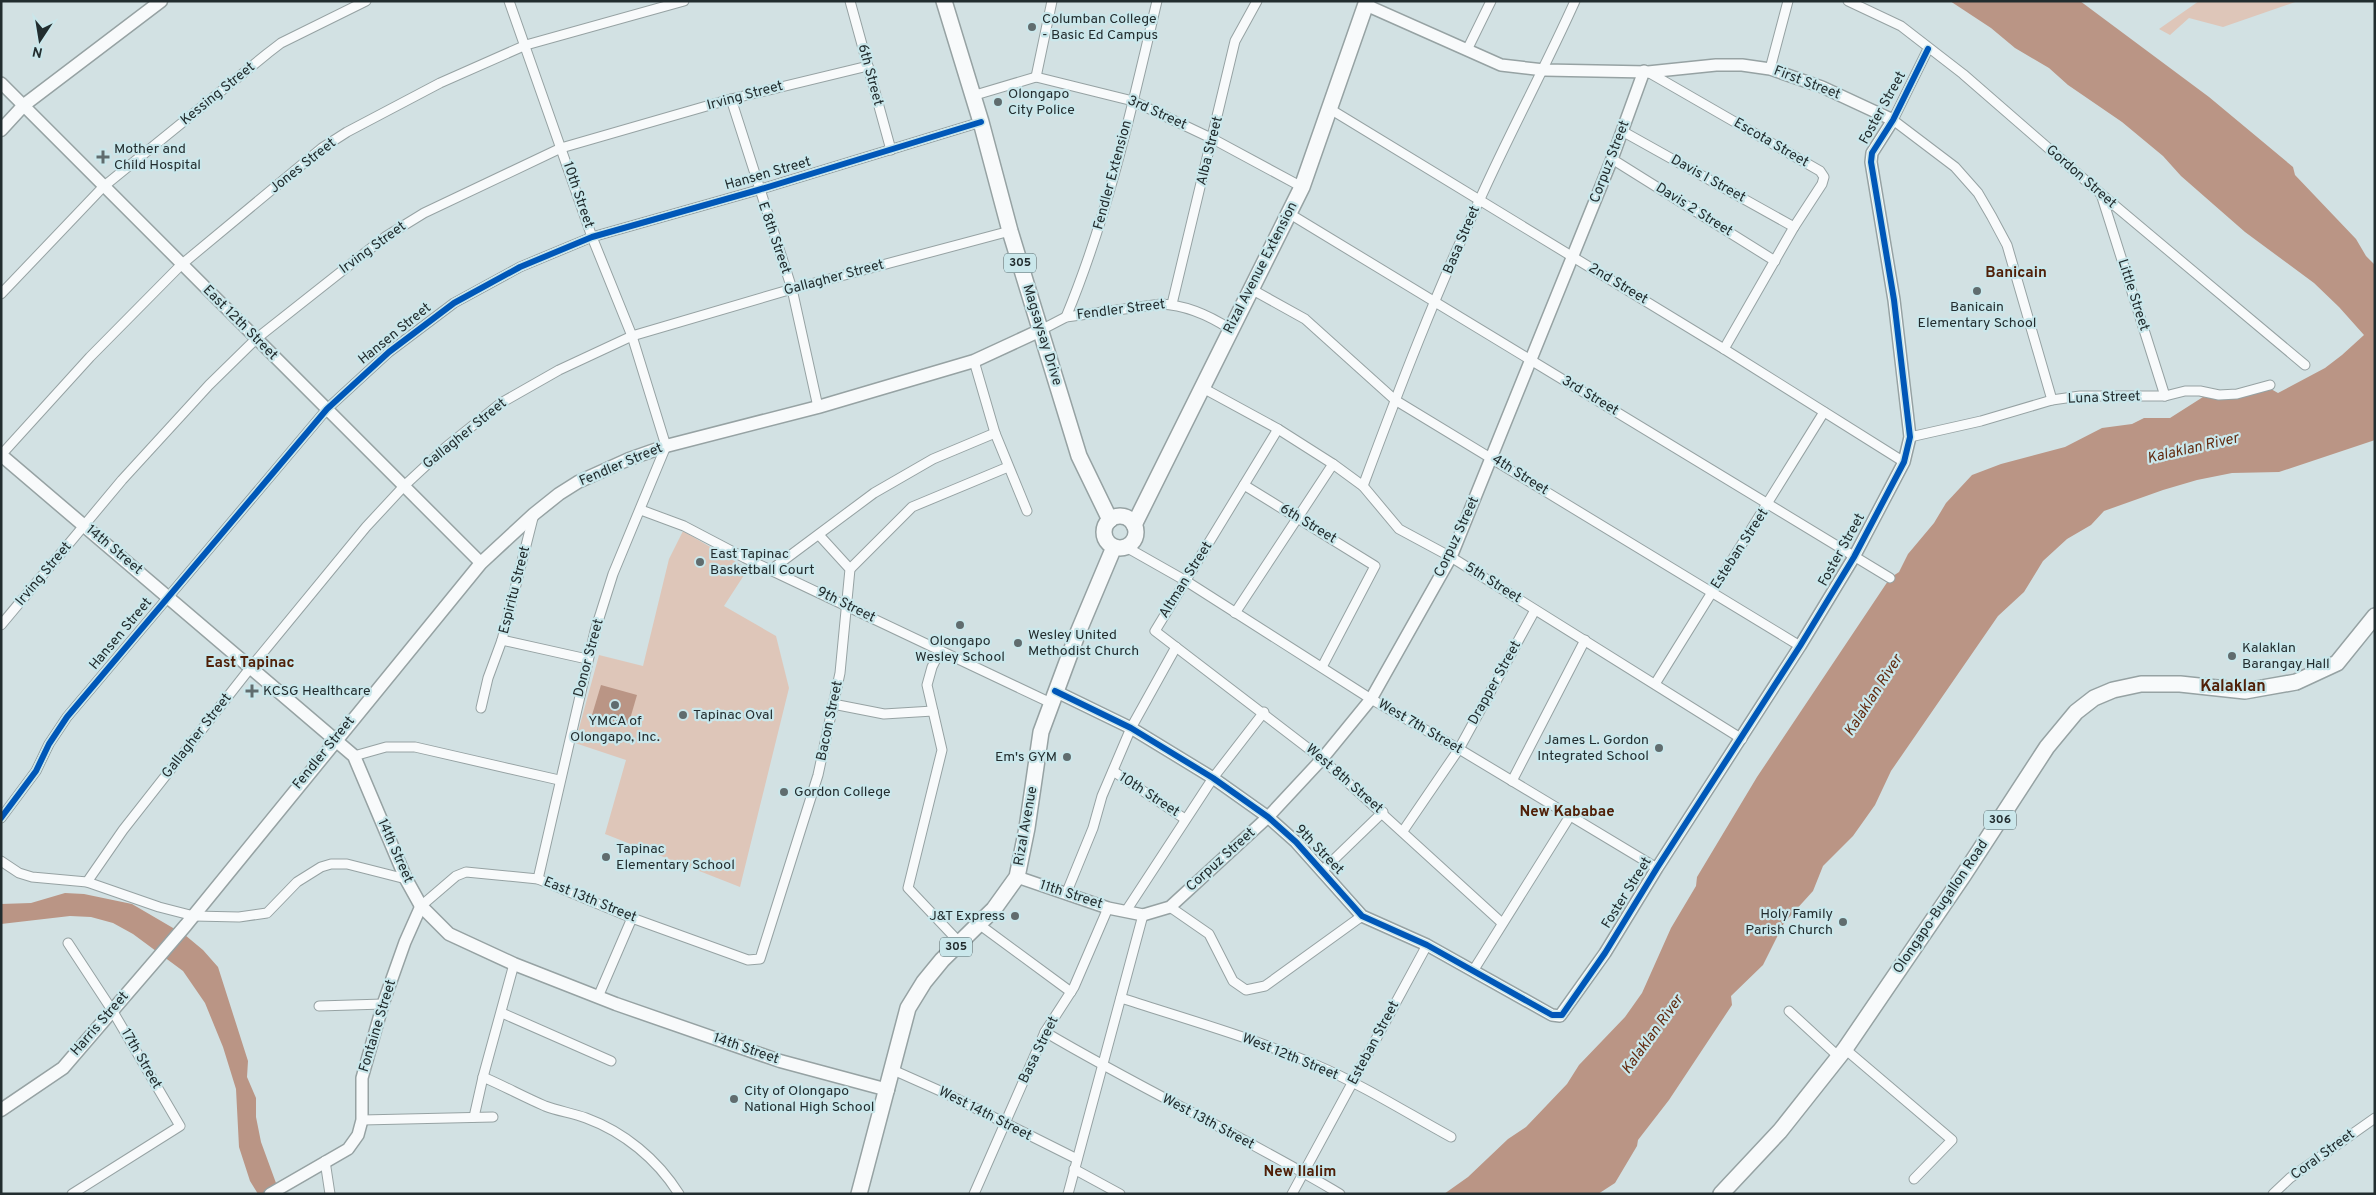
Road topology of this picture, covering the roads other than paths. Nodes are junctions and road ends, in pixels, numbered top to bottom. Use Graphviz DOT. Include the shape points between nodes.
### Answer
graph roads {
  1 [pos="161,1"];
  2 [pos="366,1"];
  3 [pos="509,1"];
  4 [pos="684,1"];
  5 [pos="850,1"];
  6 [pos="944,1"];
  7 [pos="1052,1"];
  8 [pos="1157,1"];
  9 [pos="1257,1"];
  10 [pos="1491,1"];
  11 [pos="1575,1"];
  12 [pos="1788,1"];
  13 [pos="1848,1"];
  14 [pos="1365,2"];
  15 [pos="526,45"];
  16 [pos="1928,49"];
  17 [pos="1467,50"];
  18 [pos="868,66"];
  19 [pos="1770,69"];
  20 [pos="1544,70"];
  21 [pos="1646,72"];
  22 [pos="1036,77"];
  23 [pos="1,83"];
  24 [pos="972,96"];
  25 [pos="731,99"];
  26 [pos="1133,101"];
  27 [pos="24,105"];
  28 [pos="1330,109"];
  29 [pos="1893,120"];
  30 [pos="981,122"];
  31 [pos="1,130"];
  32 [pos="1622,131"];
  33 [pos="1213,139"];
  34 [pos="561,148"];
  35 [pos="891,150"];
  36 [pos="1612,159"];
  37 [pos="103,187"];
  38 [pos="1302,187"];
  39 [pos="758,190"];
  40 [pos="2101,194"];
  41 [pos="1480,199"];
  42 [pos="1290,214"];
  43 [pos="1794,227"];
  44 [pos="1010,230"];
  45 [pos="592,236"];
  46 [pos="1572,256"];
  47 [pos="1775,261"];
  48 [pos="181,265"];
  49 [pos="792,289"];
  50 [pos="1251,289"];
  51 [pos="1,294"];
  52 [pos="1436,303"];
  53 [pos="1172,304"];
  54 [pos="1066,317"];
  55 [pos="1230,329"];
  56 [pos="1041,330"];
  57 [pos="632,336"];
  58 [pos="256,339"];
  59 [pos="1724,349"];
  60 [pos="974,361"];
  61 [pos="1531,361"];
  62 [pos="2305,365"];
  63 [pos="2270,385"];
  64 [pos="1202,387"];
  65 [pos="2165,396"];
  66 [pos="1395,400"];
  67 [pos="2052,400"];
  68 [pos="327,408"];
  69 [pos="818,408"];
  70 [pos="1824,412"];
  71 [pos="1278,429"];
  72 [pos="995,433"];
  73 [pos="1910,437"];
  74 [pos="666,446"];
  75 [pos="1,455"];
  76 [pos="1492,457"];
  77 [pos="1904,462"];
  78 [pos="1333,464"];
  79 [pos="1008,467"];
  80 [pos="405,485"];
  81 [pos="1244,485"];
  82 [pos="1363,486"];
  83 [pos="1769,504"];
  84 [pos="641,510"];
  85 [pos="1027,511"];
  86 [pos="534,514"];
  87 [pos="1296,517"];
  88 [pos="1110,520"];
  89 [pos="84,525"];
  90 [pos="1134,526"];
  91 [pos="819,535"];
  92 [pos="1120,547"];
  93 [pos="1451,557"];
  94 [pos="1854,557"];
  95 [pos="480,563"];
  96 [pos="850,569"];
  97 [pos="772,570"];
  98 [pos="1890,578"];
  99 [pos="1186,581"];
  100 [pos="1712,592"];
  101 [pos="168,596"];
  102 [pos="847,606"];
  103 [pos="1536,610"];
  104 [pos="1235,613"];
  105 [pos="2375,616"];
  106 [pos="1,625"];
  107 [pos="502,640"];
  108 [pos="1585,640"];
  109 [pos="1800,646"];
  110 [pos="1176,647"];
  111 [pos="940,651"];
  112 [pos="587,659"];
  113 [pos="252,667"];
  114 [pos="1322,667"];
  115 [pos="1655,684"];
  116 [pos="1053,697"];
  117 [pos="1371,699"];
  118 [pos="833,704"];
  119 [pos="481,708"];
  120 [pos="932,711"];
  121 [pos="1264,712"];
  122 [pos="1131,728"];
  123 [pos="336,738"];
  124 [pos="1742,739"];
  125 [pos="1459,749"];
  126 [pos="354,756"];
  127 [pos="1322,759"];
  128 [pos="1113,772"];
  129 [pos="1214,778"];
  130 [pos="559,780"];
  131 [pos="1512,781"];
  132 [pos="1382,812"];
  133 [pos="1570,816"];
  134 [pos="1268,817"];
  135 [pos="1,818"];
  136 [pos="1185,819"];
  137 [pos="1403,831"];
  138 [pos="1,861"];
  139 [pos="1657,868"];
  140 [pos="1323,870"];
  141 [pos="1016,876"];
  142 [pos="406,879"];
  143 [pos="538,879"];
  144 [pos="87,882"];
  145 [pos="1066,894"];
  146 [pos="421,906"];
  147 [pos="1170,907"];
  148 [pos="1108,908"];
  149 [pos="1126,911"];
  150 [pos="1143,914"];
  151 [pos="1362,916"];
  152 [pos="632,918"];
  153 [pos="190,920"];
  154 [pos="1502,922"];
  155 [pos="980,925"];
  156 [pos="68,943"];
  157 [pos="960,943"];
  158 [pos="1427,945"];
  159 [pos="763,955"];
  160 [pos="514,964"];
  161 [pos="1473,971"];
  162 [pos="1071,992"];
  163 [pos="598,997"];
  164 [pos="1121,998"];
  165 [pos="383,1004"];
  166 [pos="319,1006"];
  167 [pos="112,1010"];
  168 [pos="1564,1011"];
  169 [pos="1789,1012"];
  170 [pos="502,1013"];
  171 [pos="1045,1032"];
  172 [pos="1842,1053"];
  173 [pos="611,1061"];
  174 [pos="1102,1066"];
  175 [pos="892,1070"];
  176 [pos="483,1077"];
  177 [pos="1353,1083"];
  178 [pos="888,1090"];
  179 [pos="1,1110"];
  180 [pos="474,1117"];
  181 [pos="494,1117"];
  182 [pos="2375,1118"];
  183 [pos="362,1120"];
  184 [pos="1005,1124"];
  185 [pos="1451,1137"];
  186 [pos="325,1161"];
  187 [pos="1075,1164"];
  188 [pos="1304,1172"];
  189 [pos="1914,1179"];
  190 [pos="72,1194"];
  191 [pos="270,1194"];
  192 [pos="330,1194"];
  193 [pos="679,1194"];
  194 [pos="859,1194"];
  195 [pos="974,1194"];
  196 [pos="1068,1194"];
  197 [pos="1120,1194"];
  198 [pos="1292,1194"];
  199 [pos="1340,1194"];
  200 [pos="1721,1194"];
  201 [pos="2273,1194"];
  1 -- 27 [label="main road"];
  2 -- 37 [label="street, Kessing Street" via="281,43"];
  3 -- 15 [label="street, 10th Street"];
  4 -- 15 [label="street, Jones Street"];
  5 -- 18 [label="street, 6th Street"];
  6 -- 24 [label="main road, Magsaysay Drive / 305"];
  7 -- 22 [label="street"];
  8 -- 26 [label="street, Fendler Extension"];
  9 -- 33 [label="street, Alba Street" via="1236,41"];
  10 -- 17 [label="street"];
  11 -- 20 [label="street, Basa Street"];
  12 -- 19 [label="street"];
  13 -- 16 [label="street, Gordon Street" via="1901,26"];
  14 -- 17 [label="street, First Street"];
  14 -- 28 [label="main road, Rizal Avenue Extension"];
  15 -- 34 [label="street, 10th Street"];
  15 -- 48 [label="street, Jones Street" via="440,83 347,132 322,148"];
  16 -- 29 [label="street, Foster Street"];
  16 -- 40 [label="street, Gordon Street" via="1964,74"];
  17 -- 20 [label="street, First Street" via="1501,65"];
  18 -- 25 [label="street, Irving Street"];
  18 -- 35 [label="street, 6th Street"];
  19 -- 21 [label="street, First Street" via="1716,65"];
  19 -- 29 [label="street, First Street" via="1822,87"];
  20 -- 21 [label="street, First Street"];
  20 -- 41 [label="street, Basa Street"];
  21 -- 32 [label="street, Corpuz Street"];
  21 -- 43 [label="street, Escota Street" via="1820,171 1824,177 1822,184"];
  22 -- 24 [label="street"];
  22 -- 26 [label="street, 3rd Street"];
  23 -- 27 [label="street, East 12th Street"];
  24 -- 30 [label="main road, Magsaysay Drive / 305"];
  25 -- 34 [label="street, Irving Street"];
  25 -- 39 [label="street, E 8th Street"];
  26 -- 33 [label="street, 3rd Street"];
  26 -- 54 [label="street, Fendler Extension" via="1096,235"];
  27 -- 31 [label="main road"];
  27 -- 37 [label="street, East 12th Street"];
  28 -- 38 [label="main road, Rizal Avenue Extension"];
  28 -- 41 [label="street, 2nd Street"];
  29 -- 67 [label="street, First Street" via="1955,167 1978,192 2007,245"];
  29 -- 73 [label="street, Foster Street" via="1872,153 1871,162 1894,300"];
  30 -- 35 [label="street, Hansen Street"];
  30 -- 44 [label="main road, Magsaysay Drive / 305"];
  32 -- 36 [label="street, Corpuz Street"];
  32 -- 43 [label="street, Davis I Street"];
  33 -- 38 [label="street, 3rd Street"];
  33 -- 53 [label="street, Alba Street"];
  34 -- 45 [label="street, 10th Street"];
  34 -- 58 [label="street, Irving Street" via="407,223"];
  35 -- 39 [label="street, Hansen Street"];
  36 -- 46 [label="street, Corpuz Street"];
  36 -- 47 [label="street, Davis 2 Street"];
  37 -- 48 [label="street, East 12th Street"];
  37 -- 51 [label="street, Kessing Street"];
  38 -- 42 [label="main road, Rizal Avenue Extension"];
  39 -- 45 [label="street, Hansen Street"];
  39 -- 49 [label="street, E 8th Street"];
  40 -- 62 [label="street, Gordon Street"];
  40 -- 65 [label="street, Little Street"];
  41 -- 46 [label="street, 2nd Street"];
  41 -- 52 [label="street, Basa Street"];
  42 -- 50 [label="main road, Rizal Avenue Extension"];
  42 -- 52 [label="street, 3rd Street"];
  43 -- 47 [label="street, Escota Street"];
  44 -- 49 [label="street, Gallagher Street"];
  44 -- 56 [label="main road, Magsaysay Drive / 305"];
  45 -- 57 [label="street, 10th Street"];
  45 -- 68 [label="street, Hansen Street" via="520,267 454,303 389,352"];
  46 -- 59 [label="street, 2nd Street"];
  46 -- 61 [label="street, Corpuz Street"];
  47 -- 59 [label="street, Escota Street"];
  48 -- 58 [label="street, East 12th Street"];
  48 -- 75 [label="street, Jones Street" via="90,357"];
  49 -- 57 [label="street, Gallagher Street"];
  49 -- 69 [label="street, E 8th Street"];
  50 -- 55 [label="main road, Rizal Avenue Extension"];
  50 -- 66 [label="street, 4th Street" via="1305,319"];
  52 -- 61 [label="street, 3rd Street"];
  52 -- 66 [label="street, Basa Street"];
  53 -- 54 [label="street, Fendler Street"];
  53 -- 55 [label="street, Fendler Street"];
  54 -- 56 [label="street, Fendler Street"];
  55 -- 64 [label="main road, Rizal Avenue Extension"];
  56 -- 60 [label="main road, Fendler Street"];
  56 -- 88 [label="main road, Magsaysay Drive / 305" via="1079,456"];
  57 -- 74 [label="street, 10th Street"];
  57 -- 80 [label="street, Gallagher Street" via="559,370 501,403"];
  58 -- 68 [label="street, East 12th Street"];
  58 -- 89 [label="street, Irving Street" via="165,432"];
  59 -- 70 [label="street, 2nd Street"];
  60 -- 69 [label="main road, Fendler Street"];
  60 -- 72 [label="street"];
  61 -- 76 [label="street, Corpuz Street"];
  61 -- 83 [label="street, 3rd Street"];
  63 -- 65 [label="street, Luna Street" via="2237,394 2192,391"];
  64 -- 71 [label="street, 5th Street"];
  64 -- 90 [label="main road, Rizal Avenue Extension"];
  65 -- 67 [label="street, Luna Street" via="2080,396"];
  66 -- 76 [label="street, 4th Street"];
  66 -- 82 [label="street, Basa Street"];
  67 -- 73 [label="street, Luna Street"];
  68 -- 80 [label="street, East 12th Street"];
  68 -- 101 [label="street, Hansen Street"];
  69 -- 74 [label="main road, Fendler Street"];
  70 -- 77 [label="street, 2nd Street"];
  70 -- 83 [label="street, Esteban Street"];
  71 -- 78 [label="street, 5th Street"];
  71 -- 81 [label="street, Altman Street"];
  72 -- 79 [label="street"];
  72 -- 91 [label="street" via="933,459 882,488"];
  73 -- 77 [label="street, Foster Street"];
  74 -- 84 [label="street, Donor Street"];
  74 -- 86 [label="main road, Fendler Street" via="578,482"];
  75 -- 89 [label="main road, 14th Street"];
  76 -- 93 [label="street, Corpuz Street"];
  76 -- 100 [label="street, 4th Street"];
  77 -- 94 [label="street, Foster Street"];
  78 -- 82 [label="street, 5th Street"];
  78 -- 87 [label="street"];
  79 -- 85 [label="street"];
  79 -- 96 [label="street" via="912,507"];
  80 -- 95 [label="street, East 12th Street"];
  80 -- 113 [label="street, Gallagher Street" via="366,527"];
  81 -- 87 [label="street, 6th Street"];
  81 -- 99 [label="street, Altman Street"];
  82 -- 93 [label="street, 5th Street" via="1399,529"];
  83 -- 94 [label="street, 3rd Street"];
  83 -- 100 [label="street, Esteban Street"];
  84 -- 97 [label="street, 9th Street" via="684,526"];
  84 -- 112 [label="street, Donor Street" via="613,574"];
  86 -- 95 [label="main road, Fendler Street"];
  86 -- 107 [label="street, Espiritu Street"];
  87 -- 104 [label="street"];
  87 -- 114 [label="street, 6th Street" via="1372,563 1375,568"];
  88 -- 90 [label="main road" via="1123,517"];
  88 -- 92 [label="main road" via="1104,532 1106,541"];
  89 -- 101 [label="main road, 14th Street"];
  89 -- 106 [label="street, Irving Street"];
  90 -- 92 [label="main road, 305" via="1136,536"];
  91 -- 96 [label="street"];
  91 -- 97 [label="street"];
  92 -- 99 [label="street, West 7th Street"];
  92 -- 116 [label="main road, Rizal Avenue / 305"];
  93 -- 103 [label="street, 5th Street"];
  93 -- 117 [label="street, Corpuz Street"];
  94 -- 98 [label="street, 3rd Street"];
  94 -- 109 [label="street, Foster Street"];
  95 -- 123 [label="main road, Fendler Street"];
  96 -- 102 [label="street, Bacon Street"];
  97 -- 102 [label="street, 9th Street"];
  99 -- 104 [label="street, West 7th Street"];
  99 -- 110 [label="street, Altman Street" via="1155,631"];
  100 -- 109 [label="street, 4th Street"];
  100 -- 115 [label="street, Esteban Street"];
  101 -- 113 [label="main road, 14th Street"];
  101 -- 135 [label="street, Hansen Street" via="67,716 36,771"];
  102 -- 111 [label="street, 9th Street"];
  102 -- 118 [label="street, Bacon Street" via="840,673"];
  103 -- 108 [label="street, 5th Street"];
  103 -- 125 [label="street, Drapper Street"];
  104 -- 114 [label="street, West 7th Street"];
  105 -- 172 [label="main road, Olongapo-Bugallon Road / 306" via="2337,663 2296,682 2245,691 2180,684 2141,684 2094,698 2076,712 2047,747"];
  107 -- 112 [label="street, Espiritu Street"];
  107 -- 119 [label="street"];
  108 -- 115 [label="street, 5th Street"];
  108 -- 131 [label="street"];
  109 -- 124 [label="street, Foster Street"];
  110 -- 121 [label="street, West 8th Street"];
  110 -- 122 [label="street"];
  111 -- 116 [label="street, 9th Street"];
  111 -- 120 [label="street" via="927,684"];
  112 -- 130 [label="street, Donor Street"];
  113 -- 123 [label="main road, 14th Street"];
  113 -- 144 [label="street, Gallagher Street"];
  114 -- 117 [label="street, West 7th Street"];
  115 -- 124 [label="street, 5th Street"];
  116 -- 122 [label="street, 9th Street"];
  116 -- 141 [label="main road, Rizal Avenue / 305" via="1041,732 1027,828"];
  117 -- 125 [label="street, West 7th Street"];
  117 -- 127 [label="street, Corpuz Street"];
  118 -- 120 [label="street" via="884,714"];
  118 -- 159 [label="street, Bacon Street" via="818,775"];
  120 -- 157 [label="street" via="942,750 908,888"];
  121 -- 127 [label="street, West 8th Street"];
  121 -- 129 [label="street"];
  122 -- 128 [label="street"];
  122 -- 129 [label="street, 9th Street"];
  123 -- 126 [label="main road, 14th Street"];
  123 -- 153 [label="main road, Fendler Street"];
  124 -- 139 [label="street, Foster Street"];
  125 -- 131 [label="street, West 7th Street"];
  125 -- 137 [label="street, Drapper Street"];
  126 -- 130 [label="street" via="386,747 415,747"];
  126 -- 142 [label="main road, 14th Street"];
  127 -- 132 [label="street, West 8th Street"];
  127 -- 134 [label="street, Corpuz Street"];
  128 -- 136 [label="street, 10th Street"];
  128 -- 145 [label="street"];
  129 -- 134 [label="street, 9th Street"];
  129 -- 136 [label="street"];
  130 -- 143 [label="street, Donor Street"];
  131 -- 133 [label="street, West 7th Street"];
  132 -- 137 [label="street, West 8th Street"];
  132 -- 140 [label="street"];
  133 -- 139 [label="street, West 7th Street"];
  133 -- 154 [label="street"];
  134 -- 140 [label="street, 9th Street"];
  134 -- 147 [label="street, Corpuz Street"];
  136 -- 149 [label="street"];
  137 -- 154 [label="street, West 8th Street"];
  138 -- 144 [label="street" via="32,878"];
  139 -- 168 [label="street, Foster Street" via="1605,953"];
  140 -- 151 [label="street, 9th Street"];
  141 -- 145 [label="street, 11th Street"];
  141 -- 155 [label="main road, Rizal Avenue / 305" via="1005,896"];
  142 -- 146 [label="main road, 14th Street"];
  142 -- 153 [label="street" via="347,864 331,864 303,878 267,913"];
  143 -- 146 [label="street, East 13th Street" via="466,872 456,876"];
  143 -- 152 [label="street, East 13th Street"];
  144 -- 153 [label="street"];
  145 -- 148 [label="street, 11th Street"];
  146 -- 160 [label="main road, 14th Street" via="449,934"];
  146 -- 165 [label="street, Fontaine Street"];
  147 -- 150 [label="street, Corpuz Street"];
  147 -- 151 [label="street" via="1209,934 1233,980 1246,990 1265,986"];
  148 -- 149 [label="street, 11th Street"];
  148 -- 162 [label="street, Basa Street"];
  149 -- 150 [label="street, Corpuz Street"];
  150 -- 164 [label="street"];
  151 -- 158 [label="street, 9th Street"];
  152 -- 159 [label="street, East 13th Street" via="748,960 758,960"];
  152 -- 163 [label="street"];
  153 -- 167 [label="main road, Harris Street"];
  154 -- 161 [label="street"];
  155 -- 157 [label="main road, Rizal Avenue / 305"];
  155 -- 162 [label="street"];
  156 -- 167 [label="street, 17th Street"];
  157 -- 175 [label="main road, Rizal Avenue / 305" via="924,982 908,1008"];
  158 -- 161 [label="street, 9th Street"];
  158 -- 177 [label="street, Esteban Street"];
  160 -- 163 [label="main road, 14th Street"];
  160 -- 170 [label="street"];
  161 -- 168 [label="street, 9th Street" via="1552,1015 1560,1016"];
  162 -- 171 [label="street, Basa Street"];
  163 -- 178 [label="main road, 14th Street" via="780,1061"];
  164 -- 174 [label="street"];
  164 -- 177 [label="street, West 12th Street" via="1250,1040"];
  165 -- 166 [label="street"];
  165 -- 183 [label="street, Fontaine Street" via="362,1078"];
  167 -- 179 [label="main road, Harris Street" via="63,1068"];
  167 -- 190 [label="street, 17th Street" via="180,1126"];
  169 -- 172 [label="street"];
  170 -- 173 [label="street"];
  170 -- 176 [label="street"];
  171 -- 174 [label="street, West 13th Street"];
  171 -- 184 [label="street, Basa Street"];
  172 -- 189 [label="street" via="1952,1140"];
  172 -- 200 [label="main road, Olongapo-Bugallon Road / 306" via="1780,1131"];
  174 -- 187 [label="street"];
  174 -- 188 [label="street, West 13th Street"];
  175 -- 178 [label="main road, Rizal Avenue / 305"];
  175 -- 184 [label="street, West 14th Street"];
  176 -- 180 [label="street"];
  176 -- 193 [label="street" via="546,1106 615,1131 658,1166"];
  177 -- 185 [label="street, West 12th Street"];
  177 -- 188 [label="street, Esteban Street"];
  178 -- 194 [label="main road, Rizal Avenue / 305"];
  180 -- 181 [label="street"];
  180 -- 183 [label="street"];
  182 -- 201 [label="street, Coral Street" via="2290,1178"];
  183 -- 186 [label="street, Fontaine Street" via="358,1135 348,1149"];
  184 -- 187 [label="street, West 14th Street"];
  184 -- 195 [label="street, Basa Street"];
  186 -- 191 [label="street, Fontaine Street"];
  186 -- 192 [label="street"];
  187 -- 196 [label="street"];
  187 -- 197 [label="street, West 14th Street"];
  188 -- 198 [label="street, Esteban Street"];
  188 -- 199 [label="street, West 13th Street"];
}
